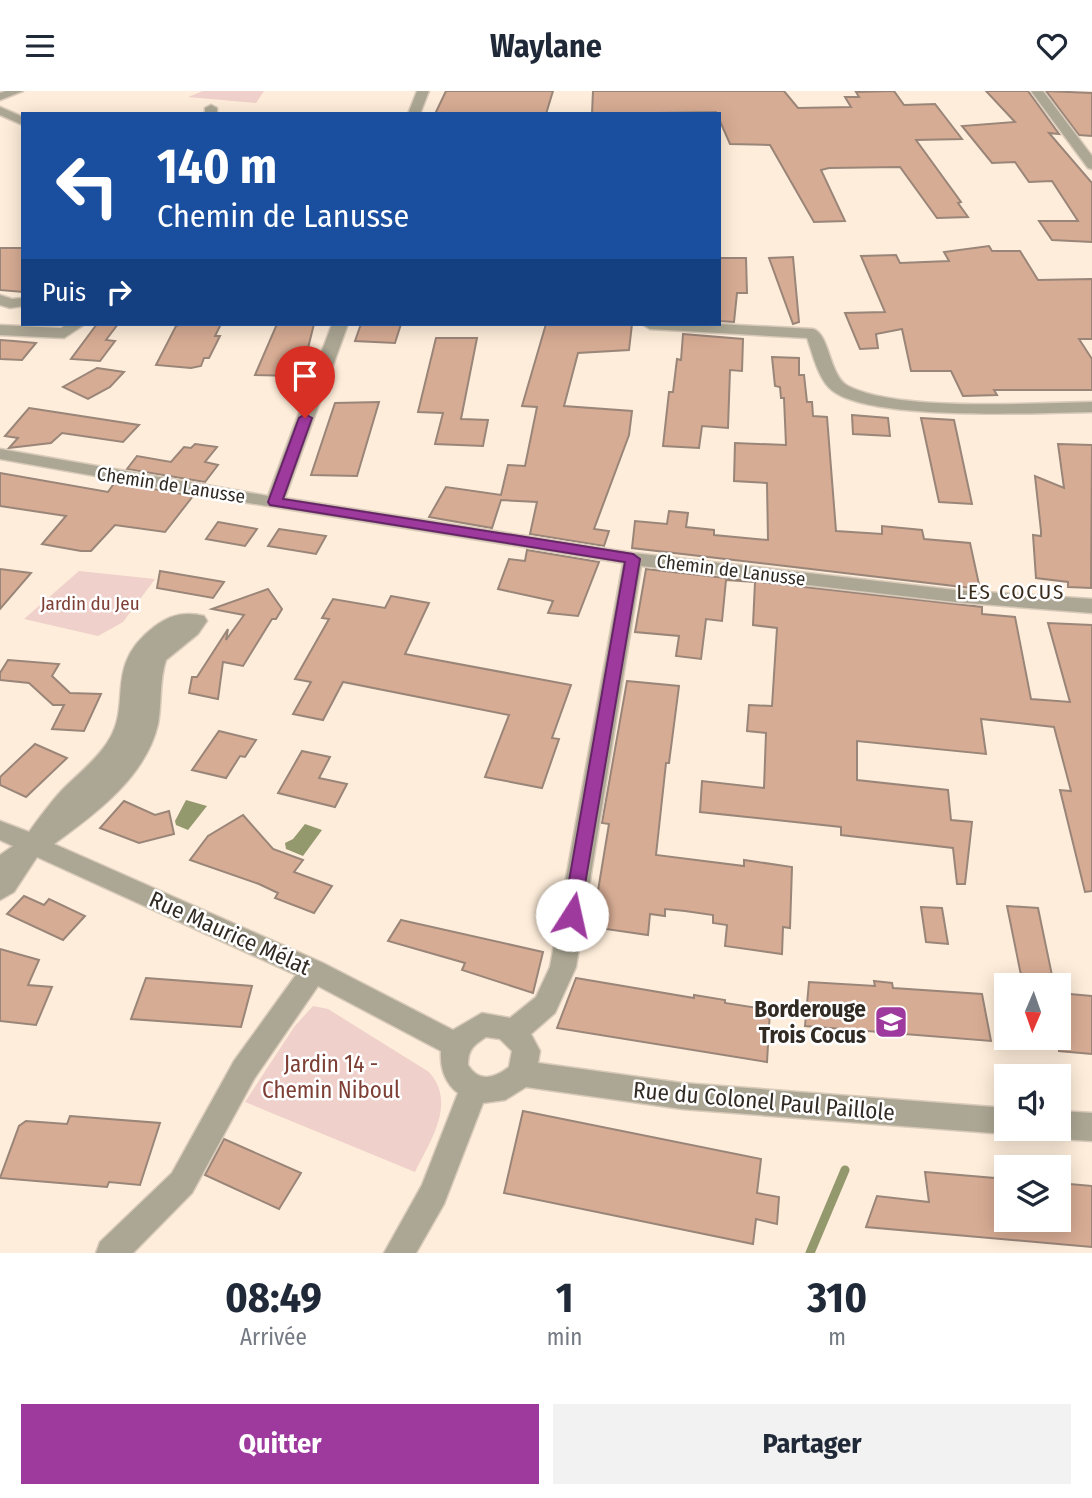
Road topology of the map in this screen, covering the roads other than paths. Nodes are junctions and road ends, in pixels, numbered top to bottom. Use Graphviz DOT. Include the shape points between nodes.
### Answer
graph roads {
  1 [pos="17,91"];
  2 [pos="423,91"];
  3 [pos="1037,91"];
  4 [pos="0,97"];
  5 [pos="0,110"];
  6 [pos="415,112"];
  7 [pos="21,120"];
  8 [pos="1092,165"];
  9 [pos="11,302"];
  10 [pos="0,317"];
  11 [pos="74,326"];
  12 [pos="339,326"];
  13 [pos="683,326"];
  14 [pos="0,330"];
  15 [pos="1092,407"];
  16 [pos="0,454"];
  17 [pos="275,502"];
  18 [pos="633,559"];
  19 [pos="1092,606"];
  20 [pos="113,766"];
  21 [pos="0,830"];
  22 [pos="33,844"];
  23 [pos="0,868"];
  24 [pos="0,890"];
  25 [pos="314,971"];
  26 [pos="514,1032"];
  27 [pos="456,1045"];
  28 [pos="522,1074"];
  29 [pos="474,1089"];
  30 [pos="994,1120"];
  31 [pos="1071,1126"];
  32 [pos="1092,1128"];
  33 [pos="111,1253"];
  34 [pos="399,1253"];
  1 -- 4 [label="street"];
  2 -- 6 [label="street"];
  3 -- 8 [label="street"];
  5 -- 7 [label="street"];
  9 -- 10 [label="street"];
  11 -- 14 [label="street" via="64,333"];
  12 -- 17 [label="street"];
  13 -- 15 [label="street" via="813,334 836,385 848,394 872,400 986,408"];
  16 -- 17 [label="street, Chemin de Lanusse"];
  17 -- 18 [label="street, Chemin de Lanusse"];
  18 -- 19 [label="street, Chemin de Lanusse" via="955,596"];
  18 -- 26 [label="street" via="563,967 546,1005"];
  20 -- 20 [label="street" via="132,758 145,732 156,660 197,621 183,619 172,625 136,660"];
  20 -- 22 [label="street" via="82,813"];
  21 -- 22 [label="street, Rue Maurice Mélat"];
  22 -- 23 [label="street"];
  22 -- 24 [label="street"];
  22 -- 25 [label="street, Rue Maurice Mélat"];
  25 -- 27 [label="street, Rue Maurice Mélat"];
  25 -- 33 [label="street" via="244,1070 182,1183"];
  26 -- 27 [label="street" via="499,1025 482,1025 466,1032"];
  26 -- 28 [label="street" via="526,1051"];
  27 -- 29 [label="street" via="455,1071"];
  28 -- 29 [label="street" via="501,1090"];
  28 -- 30 [label="street, Rue du Colonel Paul Paillole" via="682,1096"];
  29 -- 34 [label="street" via="433,1194"];
  31 -- 32 [label="street"];
}
